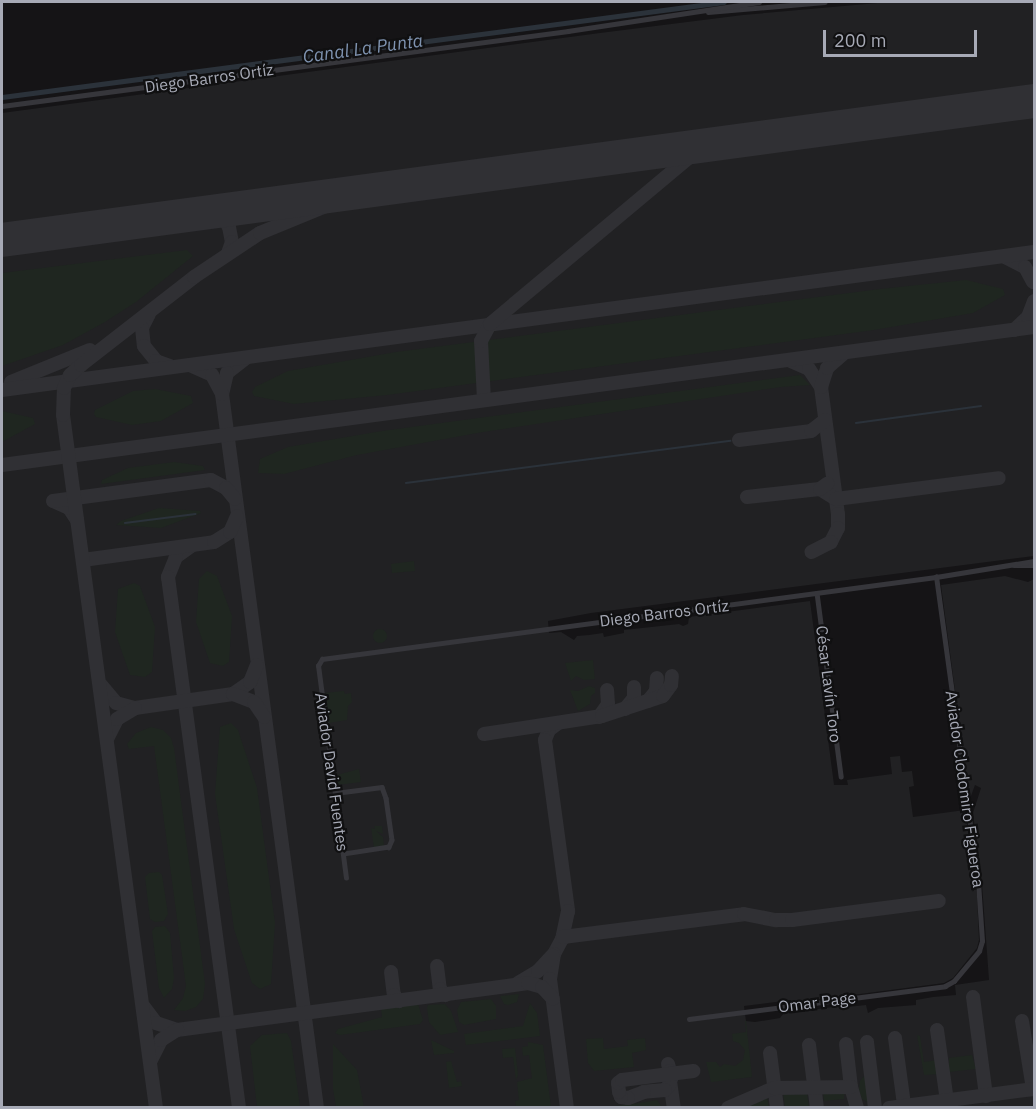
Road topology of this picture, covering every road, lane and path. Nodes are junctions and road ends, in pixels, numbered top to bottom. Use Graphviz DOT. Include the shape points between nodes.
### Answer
graph roads {
  1 [pos="759,2"];
  2 [pos="825,2"];
  3 [pos="703,11"];
  4 [pos="2,106"];
  5 [pos="1035,561"];
  6 [pos="1014,566"];
  7 [pos="1035,566"];
  8 [pos="936,577"];
  9 [pos="817,593"];
  10 [pos="318,666"];
  11 [pos="841,776"];
  12 [pos="335,793"];
  13 [pos="344,854"];
  14 [pos="346,878"];
  15 [pos="945,986"];
  16 [pos="689,1019"];
  1 -- 3 [label="street, Diego Barros Ortíz"];
  2 -- 3 [label="street, Diego Barros Ortíz"];
  3 -- 4 [label="street, Diego Barros Ortíz"];
  5 -- 6 [label="street, Diego Barros Ortíz"];
  6 -- 7 [label="street, Diego Barros Ortíz"];
  6 -- 8 [label="street, Diego Barros Ortíz"];
  8 -- 9 [label="street, Diego Barros Ortíz"];
  8 -- 15 [label="street, Aviador Clodomiro Figueroa" via="978,883 982,941 968,966"];
  9 -- 10 [label="street, Diego Barros Ortíz" via="324,658"];
  9 -- 11 [label="street, César Lavín Toro"];
  10 -- 12 [label="street, Aviador David Fuentes"];
  12 -- 13 [label="street, Aviador David Fuentes"];
  12 -- 13 [label="street" via="382,787 386,798 390,846"];
  13 -- 14 [label="street, Aviador David Fuentes"];
  15 -- 16 [label="street, Omar Page"];
}
